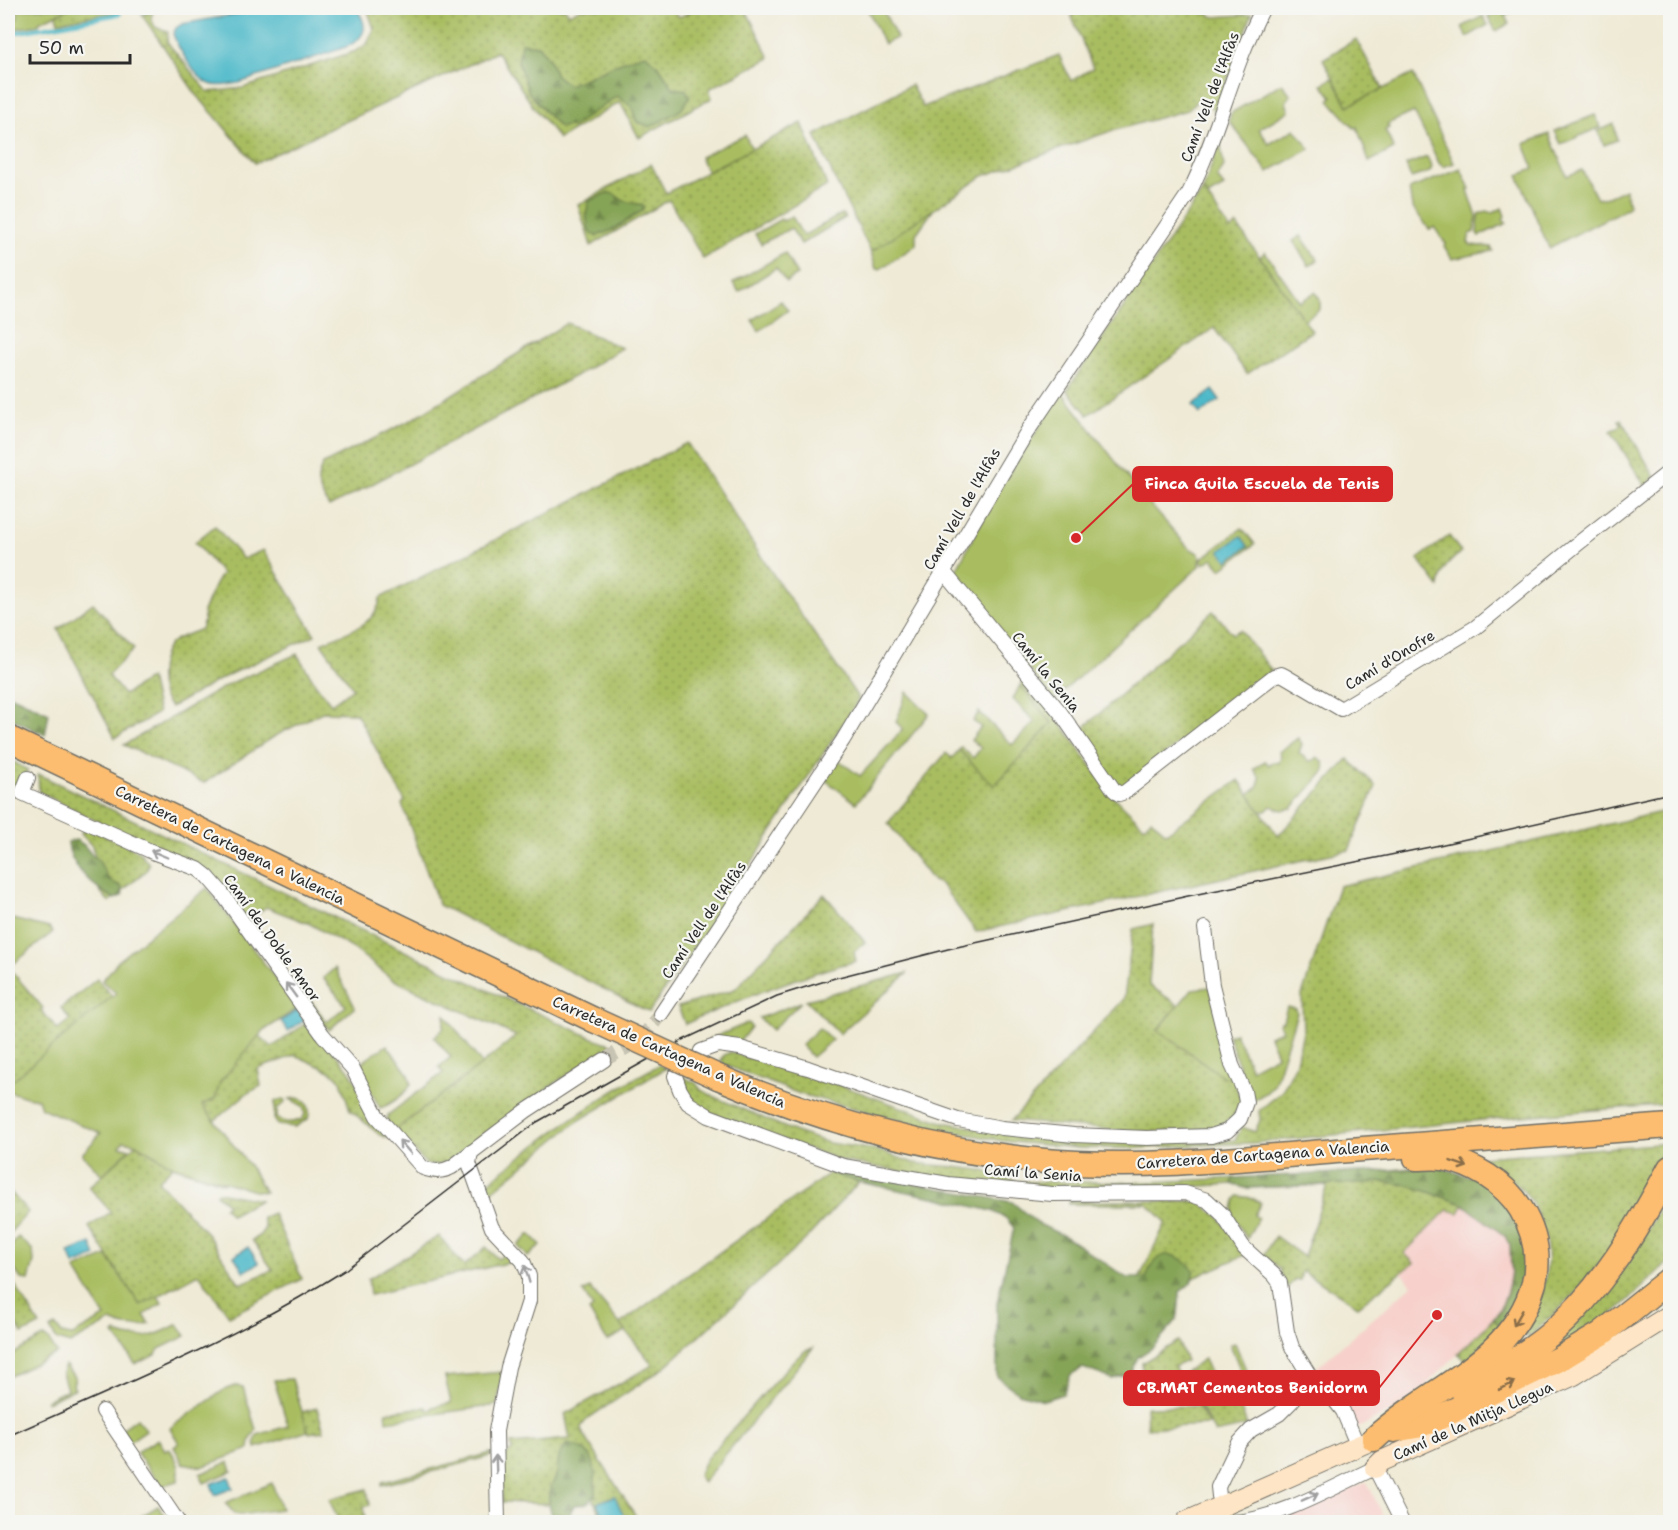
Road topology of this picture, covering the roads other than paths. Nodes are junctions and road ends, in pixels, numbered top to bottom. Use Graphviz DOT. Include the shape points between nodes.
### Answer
graph roads {
  1 [pos="1263,8"];
  2 [pos="1671,471"];
  3 [pos="944,572"];
  4 [pos="8,738"];
  5 [pos="28,778"];
  6 [pos="1119,794"];
  7 [pos="1205,928"];
  8 [pos="661,1014"];
  9 [pos="701,1051"];
  10 [pos="604,1060"];
  11 [pos="675,1076"];
  12 [pos="1671,1114"];
  13 [pos="1671,1126"];
  14 [pos="1521,1137"];
  15 [pos="471,1152"];
  16 [pos="1171,1163"];
  17 [pos="452,1167"];
  18 [pos="1671,1168"];
  19 [pos="472,1174"];
  20 [pos="1671,1279"];
  21 [pos="1671,1315"];
  22 [pos="1311,1378"];
  23 [pos="103,1411"];
  24 [pos="1375,1438"];
  25 [pos="1375,1468"];
  26 [pos="1224,1506"];
  27 [pos="178,1522"];
  28 [pos="498,1522"];
  29 [pos="1194,1522"];
  30 [pos="1235,1522"];
  31 [pos="1402,1522"];
  1 -- 3 [label="street, Camí Vell de l'Alfàs" via="1189,193 1027,432"];
  2 -- 6 [label="street, Camí d'Onofre" via="1476,627 1341,709 1286,676 1274,676"];
  3 -- 6 [label="street, Camí la Senia" via="1060,712"];
  3 -- 8 [label="street, Camí Vell de l'Alfàs" via="843,740"];
  4 -- 16 [label="highway, Carretera de Cartagena a Valencia, bridge" via="594,1020 760,1095 820,1116 947,1148 1046,1161"];
  17 -- 5 [label="street, Camí del Doble Amor, one-way" via="444,1171 423,1168 377,1116 353,1069 323,1035 207,876 22,793"];
  7 -- 9 [label="street" via="1212,985 1246,1102 1240,1119 1227,1131 1211,1136 1147,1138 1002,1128 958,1120 740,1048 718,1045"];
  10 -- 15 [label="street"];
  11 -- 22 [label="street, Camí la Senia" via="688,1103 709,1116 843,1166 948,1184 1041,1192 1185,1193 1207,1200 1222,1214 1244,1248 1280,1283 1289,1340"];
  12 -- 14 [label="highway" via="1581,1124"];
  13 -- 14 [label="highway, Carretera de Cartagena a Valencia"];
  14 -- 16 [label="highway, Carretera de Cartagena a Valencia"];
  15 -- 17 [label="street"];
  15 -- 19 [label="street"];
  16 -- 24 [label="highway, one-way" via="1248,1169 1443,1158 1495,1180 1518,1204 1534,1238 1537,1260 1528,1300 1516,1322 1479,1363"];
  17 -- 19 [label="street" via="463,1167"];
  18 -- 24 [label="highway" via="1619,1256 1557,1327 1531,1349 1456,1395"];
  28 -- 19 [label="street, one-way" via="496,1431 508,1367 529,1301 529,1276 523,1261 492,1228"];
  24 -- 20 [label="highway, one-way" via="1434,1420 1561,1358 1601,1334"];
  21 -- 25 [label="street, Camí de la Mitja Llegua" via="1574,1375 1382,1461"];
  22 -- 24 [label="street, Camí la Senia"];
  22 -- 26 [label="street" via="1279,1414 1251,1430 1239,1443 1218,1487"];
  23 -- 27 [label="street"];
  24 -- 26 [label="street"];
  30 -- 25 [label="street, Camí de la Mitja Llegua, one-way" via="1271,1515"];
  25 -- 31 [label="street"];
  26 -- 29 [label="street"];
}
